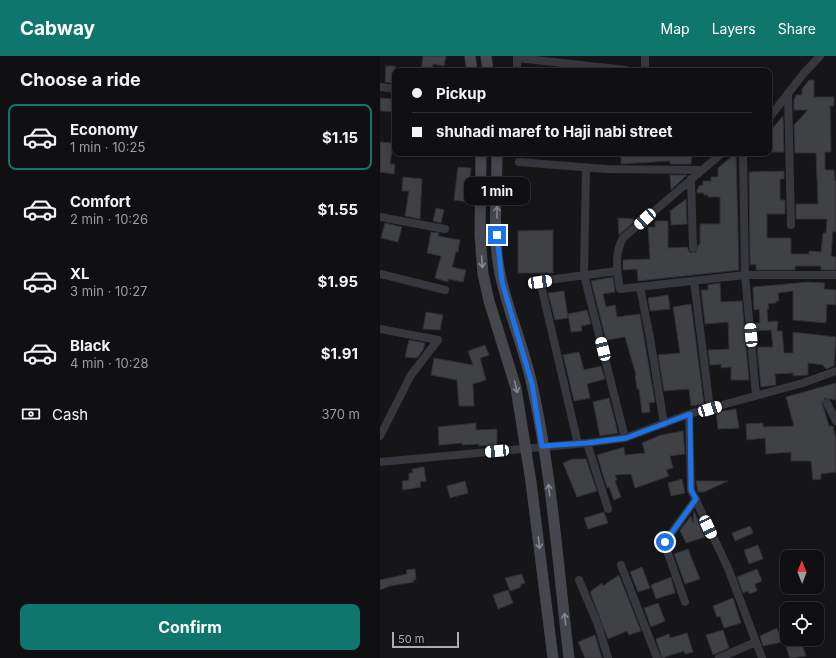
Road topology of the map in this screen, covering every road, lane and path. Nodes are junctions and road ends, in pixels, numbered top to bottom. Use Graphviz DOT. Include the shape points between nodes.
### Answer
graph roads {
  1 [pos="470,56"];
  2 [pos="486,56"];
  3 [pos="645,56"];
  4 [pos="820,56"];
  5 [pos="517,57"];
  6 [pos="645,65"];
  7 [pos="472,68"];
  8 [pos="488,68"];
  9 [pos="517,68"];
  10 [pos="609,68"];
  11 [pos="380,87"];
  12 [pos="392,89"];
  13 [pos="788,94"];
  14 [pos="772,114"];
  15 [pos="481,156"];
  16 [pos="497,156"];
  17 [pos="718,156"];
  18 [pos="743,156"];
  19 [pos="519,162"];
  20 [pos="586,167"];
  21 [pos="701,170"];
  22 [pos="691,179"];
  23 [pos="380,216"];
  24 [pos="791,225"];
  25 [pos="446,229"];
  26 [pos="693,248"];
  27 [pos="617,270"];
  28 [pos="380,274"];
  29 [pos="836,274"];
  30 [pos="584,275"];
  31 [pos="745,275"];
  32 [pos="694,281"];
  33 [pos="640,287"];
  34 [pos="445,290"];
  35 [pos="380,329"];
  36 [pos="836,371"];
  37 [pos="756,396"];
  38 [pos="827,403"];
  39 [pos="710,409"];
  40 [pos="690,414"];
  41 [pos="836,421"];
  42 [pos="664,424"];
  43 [pos="380,436"];
  44 [pos="626,438"];
  45 [pos="587,443"];
  46 [pos="578,444"];
  47 [pos="542,446"];
  48 [pos="526,448"];
  49 [pos="380,462"];
  50 [pos="696,499"];
  51 [pos="608,509"];
  52 [pos="621,564"];
  53 [pos="579,580"];
  54 [pos="685,602"];
  55 [pos="756,642"];
  56 [pos="553,658"];
  57 [pos="569,658"];
  58 [pos="608,658"];
  59 [pos="657,658"];
  60 [pos="719,658"];
  61 [pos="762,658"];
  1 -- 7 [label="main road"];
  2 -- 8 [label="main road"];
  3 -- 6 [label="street"];
  4 -- 13 [label="street"];
  5 -- 9 [label="street"];
  5 -- 10 [label="street"];
  11 -- 12 [label="street"];
  13 -- 14 [label="street"];
  13 -- 24 [label="street"];
  15 -- 48 [label="main road, one-way" via="480,235 483,274 516,388"];
  47 -- 16 [label="main road, one-way" via="532,384 505,297 500,272 497,235"];
  17 -- 21 [label="street"];
  18 -- 31 [label="street"];
  19 -- 20 [label="street"];
  20 -- 21 [label="street"];
  20 -- 30 [label="street"];
  21 -- 22 [label="street"];
  22 -- 26 [label="street"];
  22 -- 27 [label="street" via="623,238 618,247"];
  23 -- 25 [label="street"];
  27 -- 30 [label="street"];
  27 -- 33 [label="street" via="620,289"];
  28 -- 34 [label="street"];
  29 -- 31 [label="street"];
  30 -- 44 [label="street"];
  30 -- 46 [label="street" via="540,282"];
  31 -- 32 [label="street"];
  31 -- 37 [label="street"];
  32 -- 33 [label="street"];
  32 -- 39 [label="street"];
  33 -- 42 [label="street"];
  35 -- 43 [label="street" via="438,340 411,375"];
  36 -- 37 [label="street"];
  37 -- 39 [label="street"];
  38 -- 41 [label="street"];
  39 -- 40 [label="street"];
  40 -- 42 [label="street"];
  40 -- 50 [label="street" via="691,490"];
  42 -- 44 [label="street"];
  44 -- 45 [label="street"];
  45 -- 46 [label="street"];
  45 -- 51 [label="street"];
  46 -- 47 [label="street"];
  47 -- 48 [label="street"];
  57 -- 47 [label="main road, one-way"];
  48 -- 49 [label="street"];
  48 -- 56 [label="main road, one-way"];
  50 -- 54 [label="street" via="664,546"];
  50 -- 55 [label="street" via="728,568"];
  52 -- 59 [label="street"];
  53 -- 58 [label="street" via="598,625"];
  55 -- 60 [label="street"];
  55 -- 61 [label="street"];
}
